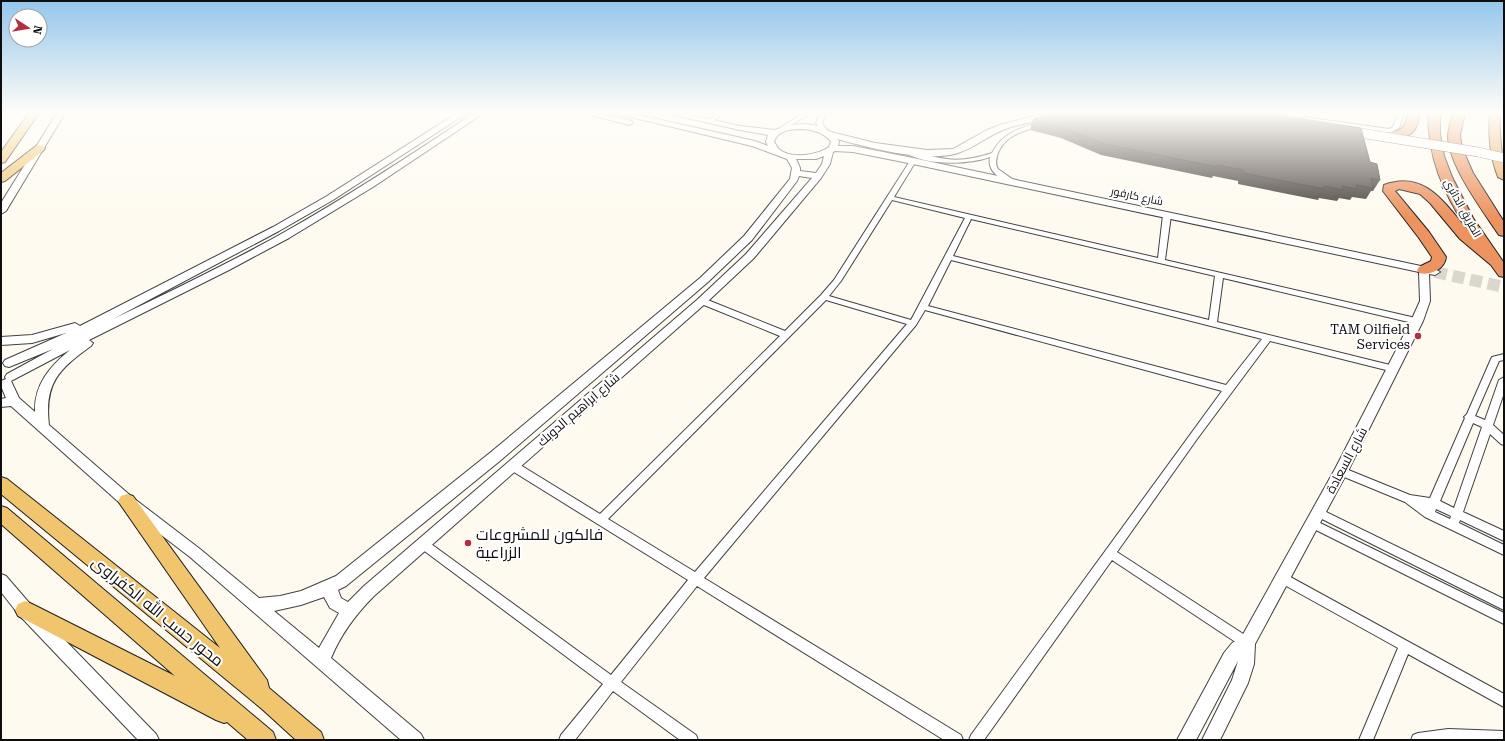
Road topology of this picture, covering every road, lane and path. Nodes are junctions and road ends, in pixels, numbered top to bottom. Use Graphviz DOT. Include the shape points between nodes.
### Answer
graph roads {
  1 [pos="10,148"];
  2 [pos="40,148"];
  3 [pos="408,148"];
  4 [pos="426,148"];
  5 [pos="765,148"];
  6 [pos="772,148"];
  7 [pos="843,148"];
  8 [pos="865,148"];
  9 [pos="880,148"];
  10 [pos="963,148"];
  11 [pos="998,148"];
  12 [pos="1436,148"];
  13 [pos="1450,148"];
  14 [pos="1457,148"];
  15 [pos="1495,148"];
  16 [pos="775,150"];
  17 [pos="831,150"];
  18 [pos="904,150"];
  19 [pos="994,154"];
  20 [pos="791,156"];
  21 [pos="1504,158"];
  22 [pos="1,160"];
  23 [pos="914,161"];
  24 [pos="796,174"];
  25 [pos="818,176"];
  26 [pos="1504,177"];
  27 [pos="1,179"];
  28 [pos="1013,182"];
  29 [pos="890,198"];
  30 [pos="1,211"];
  31 [pos="1167,215"];
  32 [pos="969,217"];
  33 [pos="1504,232"];
  34 [pos="949,257"];
  35 [pos="1162,262"];
  36 [pos="1496,262"];
  37 [pos="1429,271"];
  38 [pos="1504,273"];
  39 [pos="1219,275"];
  40 [pos="824,297"];
  41 [pos="702,301"];
  42 [pos="923,307"];
  43 [pos="120,316"];
  44 [pos="1417,321"];
  45 [pos="912,323"];
  46 [pos="1213,323"];
  47 [pos="786,335"];
  48 [pos="1268,337"];
  49 [pos="1,341"];
  50 [pos="1504,357"];
  51 [pos="5,362"];
  52 [pos="1394,369"];
  53 [pos="1504,380"];
  54 [pos="6,382"];
  55 [pos="1228,389"];
  56 [pos="7,402"];
  57 [pos="1469,418"];
  58 [pos="1488,426"];
  59 [pos="43,428"];
  60 [pos="1504,441"];
  61 [pos="513,466"];
  62 [pos="1341,471"];
  63 [pos="1,484"];
  64 [pos="1409,499"];
  65 [pos="126,501"];
  66 [pos="1434,503"];
  67 [pos="1,513"];
  68 [pos="1429,514"];
  69 [pos="1458,514"];
  70 [pos="1315,518"];
  71 [pos="601,520"];
  72 [pos="1453,526"];
  73 [pos="1504,536"];
  74 [pos="422,544"];
  75 [pos="1504,550"];
  76 [pos="1111,554"];
  77 [pos="1283,578"];
  78 [pos="696,579"];
  79 [pos="1,581"];
  80 [pos="330,588"];
  81 [pos="258,605"];
  82 [pos="1504,605"];
  83 [pos="25,610"];
  84 [pos="350,610"];
  85 [pos="1504,619"];
  86 [pos="1247,643"];
  87 [pos="1405,646"];
  88 [pos="321,661"];
  89 [pos="612,683"];
  90 [pos="1504,701"];
  91 [pos="270,702"];
  92 [pos="246,723"];
  93 [pos="1504,738"];
  94 [pos="150,740"];
  95 [pos="265,740"];
  96 [pos="313,740"];
  97 [pos="415,740"];
  98 [pos="566,740"];
  99 [pos="691,740"];
  100 [pos="956,740"];
  101 [pos="976,740"];
  102 [pos="1186,740"];
  103 [pos="1211,740"];
  104 [pos="1366,740"];
  105 [pos="1418,740"];
  1 -- 22 [label="main road"];
  2 -- 27 [label="main road"];
  2 -- 30 [label="street"];
  3 -- 43 [label="street" via="304,213"];
  4 -- 43 [label="street" via="311,221 225,269"];
  5 -- 16 [label="street"];
  6 -- 16 [label="street"];
  7 -- 17 [label="street, شارع كارفور"];
  8 -- 23 [label="street, شارع كارفور"];
  9 -- 18 [label="street"];
  10 -- 18 [label="street" via="934,154"];
  11 -- 19 [label="street"];
  12 -- 36 [label="highway, الطريق الدائري" via="1448,184"];
  13 -- 21 [label="street, bridge"];
  14 -- 33 [label="highway, الطريق الدائري" via="1490,213"];
  15 -- 26 [label="highway"];
  16 -- 20 [label="street"];
  17 -- 20 [label="street" via="808,158"];
  17 -- 25 [label="street, شارع ابراهيم الدوبك"];
  18 -- 19 [label="street" via="922,158 947,161 972,160"];
  19 -- 28 [label="street" via="991,159 996,171"];
  20 -- 24 [label="street"];
  23 -- 28 [label="street, شارع كارفور"];
  23 -- 29 [label="street"];
  24 -- 25 [label="street"];
  24 -- 80 [label="street, شارع ابراهيم الدوبك" via="748,238 704,280 496,456 351,574"];
  25 -- 41 [label="street, شارع ابراهيم الدوبك" via="750,256"];
  28 -- 31 [label="street, شارع كارفور"];
  29 -- 32 [label="street"];
  29 -- 40 [label="street"];
  31 -- 35 [label="street"];
  31 -- 37 [label="street, شارع كارفور"];
  32 -- 34 [label="street"];
  32 -- 35 [label="street"];
  34 -- 42 [label="street"];
  34 -- 46 [label="street"];
  35 -- 39 [label="street"];
  36 -- 37 [label="highway" via="1461,232 1430,195 1411,186 1392,186 1389,191 1438,257 1438,261"];
  36 -- 38 [label="highway, الطريق الدائري"];
  37 -- 44 [label="street, شارع السعادة" via="1424,301"];
  39 -- 44 [label="street"];
  39 -- 46 [label="street"];
  40 -- 45 [label="street"];
  40 -- 47 [label="street"];
  41 -- 47 [label="street"];
  41 -- 61 [label="street, شارع ابراهيم الدوبك"];
  42 -- 45 [label="street"];
  42 -- 55 [label="street"];
  43 -- 49 [label="street" via="50,335"];
  43 -- 51 [label="street"];
  43 -- 54 [label="street"];
  43 -- 59 [label="street" via="72,355 53,375 42,395"];
  44 -- 52 [label="street, شارع السعادة"];
  45 -- 78 [label="street"];
  46 -- 48 [label="street"];
  47 -- 71 [label="street"];
  48 -- 52 [label="street"];
  48 -- 55 [label="street"];
  50 -- 57 [label="street" via="1495,359"];
  51 -- 54 [label="street" via="12,366 13,371"];
  52 -- 62 [label="street, شارع السعادة"];
  53 -- 58 [label="street"];
  54 -- 56 [label="street"];
  55 -- 76 [label="street"];
  56 -- 59 [label="street"];
  57 -- 58 [label="street"];
  57 -- 66 [label="street"];
  58 -- 60 [label="street"];
  58 -- 69 [label="street"];
  59 -- 65 [label="street"];
  61 -- 71 [label="street"];
  61 -- 74 [label="street, شارع ابراهيم الدوبك"];
  62 -- 64 [label="street"];
  62 -- 70 [label="street, شارع السعادة"];
  63 -- 91 [label="main road, محور حسب الله الكفراوى"];
  64 -- 66 [label="street"];
  64 -- 68 [label="street"];
  65 -- 81 [label="street"];
  65 -- 91 [label="main road"];
  66 -- 68 [label="street"];
  66 -- 69 [label="street"];
  67 -- 92 [label="main road, محور حسب الله الكفراوى"];
  68 -- 72 [label="street"];
  69 -- 72 [label="street"];
  69 -- 73 [label="street"];
  70 -- 77 [label="street, شارع السعادة"];
  70 -- 82 [label="street"];
  70 -- 85 [label="street"];
  71 -- 78 [label="street"];
  72 -- 75 [label="street"];
  74 -- 84 [label="street, شارع ابراهيم الدوبك"];
  74 -- 89 [label="street"];
  76 -- 86 [label="street"];
  76 -- 101 [label="street"];
  77 -- 86 [label="street, شارع السعادة"];
  77 -- 87 [label="street"];
  78 -- 89 [label="street"];
  78 -- 100 [label="street"];
  79 -- 83 [label="street"];
  80 -- 81 [label="street, شارع ابراهيم الدوبك" via="294,601"];
  80 -- 84 [label="street" via="332,600"];
  81 -- 88 [label="street"];
  83 -- 92 [label="main road"];
  83 -- 94 [label="street"];
  84 -- 88 [label="street, شارع ابراهيم الدوبك" via="333,634"];
  86 -- 102 [label="street, شارع السعادة" via="1238,648 1230,658"];
  86 -- 103 [label="street, شارع السعادة" via="1246,664 1240,683"];
  87 -- 90 [label="street"];
  87 -- 104 [label="street"];
  88 -- 97 [label="street"];
  89 -- 98 [label="street"];
  89 -- 99 [label="street"];
  91 -- 96 [label="main road, محور حسب الله الكفراوى"];
  92 -- 95 [label="main road, محور حسب الله الكفراوى"];
  93 -- 105 [label="street" via="1448,736"];
}
